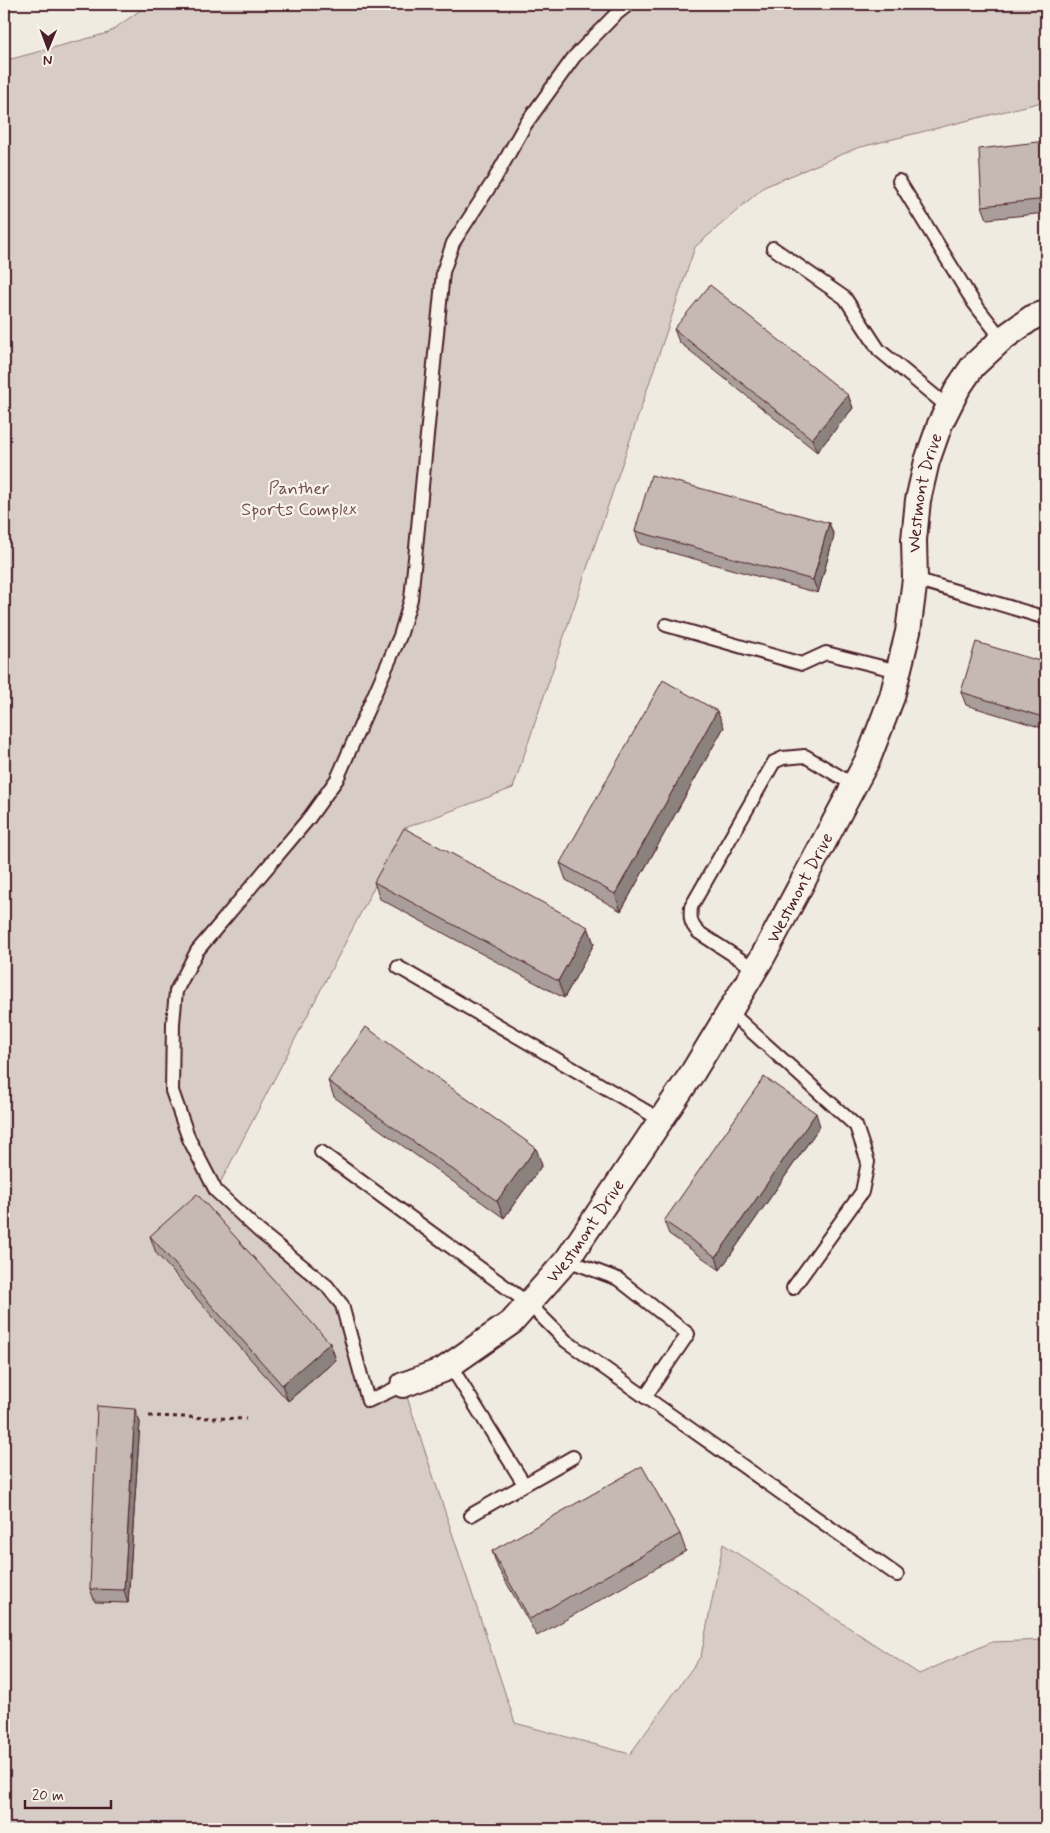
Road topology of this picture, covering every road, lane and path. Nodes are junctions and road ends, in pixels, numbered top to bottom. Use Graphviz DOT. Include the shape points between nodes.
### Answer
graph roads {
  1 [pos="628,4"];
  2 [pos="899,181"];
  3 [pos="773,248"];
  4 [pos="1046,313"];
  5 [pos="1002,339"];
  6 [pos="948,407"];
  7 [pos="915,579"];
  8 [pos="1046,618"];
  9 [pos="666,625"];
  10 [pos="898,671"];
  11 [pos="854,785"];
  12 [pos="398,967"];
  13 [pos="756,969"];
  14 [pos="730,1012"];
  15 [pos="661,1120"];
  16 [pos="321,1152"];
  17 [pos="567,1260"];
  18 [pos="793,1288"];
  19 [pos="529,1304"];
  20 [pos="450,1365"];
  21 [pos="403,1385"];
  22 [pos="645,1397"];
  23 [pos="149,1416"];
  24 [pos="246,1419"];
  25 [pos="573,1457"];
  26 [pos="524,1484"];
  27 [pos="471,1515"];
  28 [pos="897,1575"];
  1 -- 21 [label="lane" via="574,57 541,102 453,243 442,272 411,599 400,636 338,778 309,818 196,951 176,991 172,1091 189,1139 216,1191 327,1286 342,1305 368,1401"];
  2 -- 5 [label="lane" via="974,303"];
  3 -- 6 [label="lane" via="845,298 879,350"];
  4 -- 5 [label="street, Westmont Drive" via="1034,317"];
  5 -- 6 [label="street, Westmont Drive" via="973,366"];
  6 -- 7 [label="street, Westmont Drive" via="926,461 918,500"];
  7 -- 8 [label="lane"];
  7 -- 10 [label="street, Westmont Drive" via="908,632"];
  9 -- 10 [label="lane" via="802,664 826,653"];
  10 -- 11 [label="street, Westmont Drive" via="872,750"];
  11 -- 13 [label="street, Westmont Drive"];
  11 -- 13 [label="lane" via="806,756 774,762 691,907 690,918 698,932"];
  12 -- 15 [label="lane"];
  13 -- 14 [label="street, Westmont Drive"];
  14 -- 15 [label="street, Westmont Drive"];
  14 -- 18 [label="lane" via="856,1126 868,1162 862,1192"];
  15 -- 17 [label="street, Westmont Drive"];
  16 -- 19 [label="lane"];
  17 -- 19 [label="street, Westmont Drive"];
  17 -- 22 [label="lane" via="618,1279 688,1334"];
  19 -- 20 [label="street, Westmont Drive" via="512,1322"];
  19 -- 22 [label="lane" via="566,1341"];
  20 -- 21 [label="street, Westmont Drive"];
  20 -- 26 [label="lane"];
  22 -- 28 [label="lane"];
  23 -- 24 [label="path"];
  25 -- 26 [label="lane"];
  26 -- 27 [label="lane"];
}
